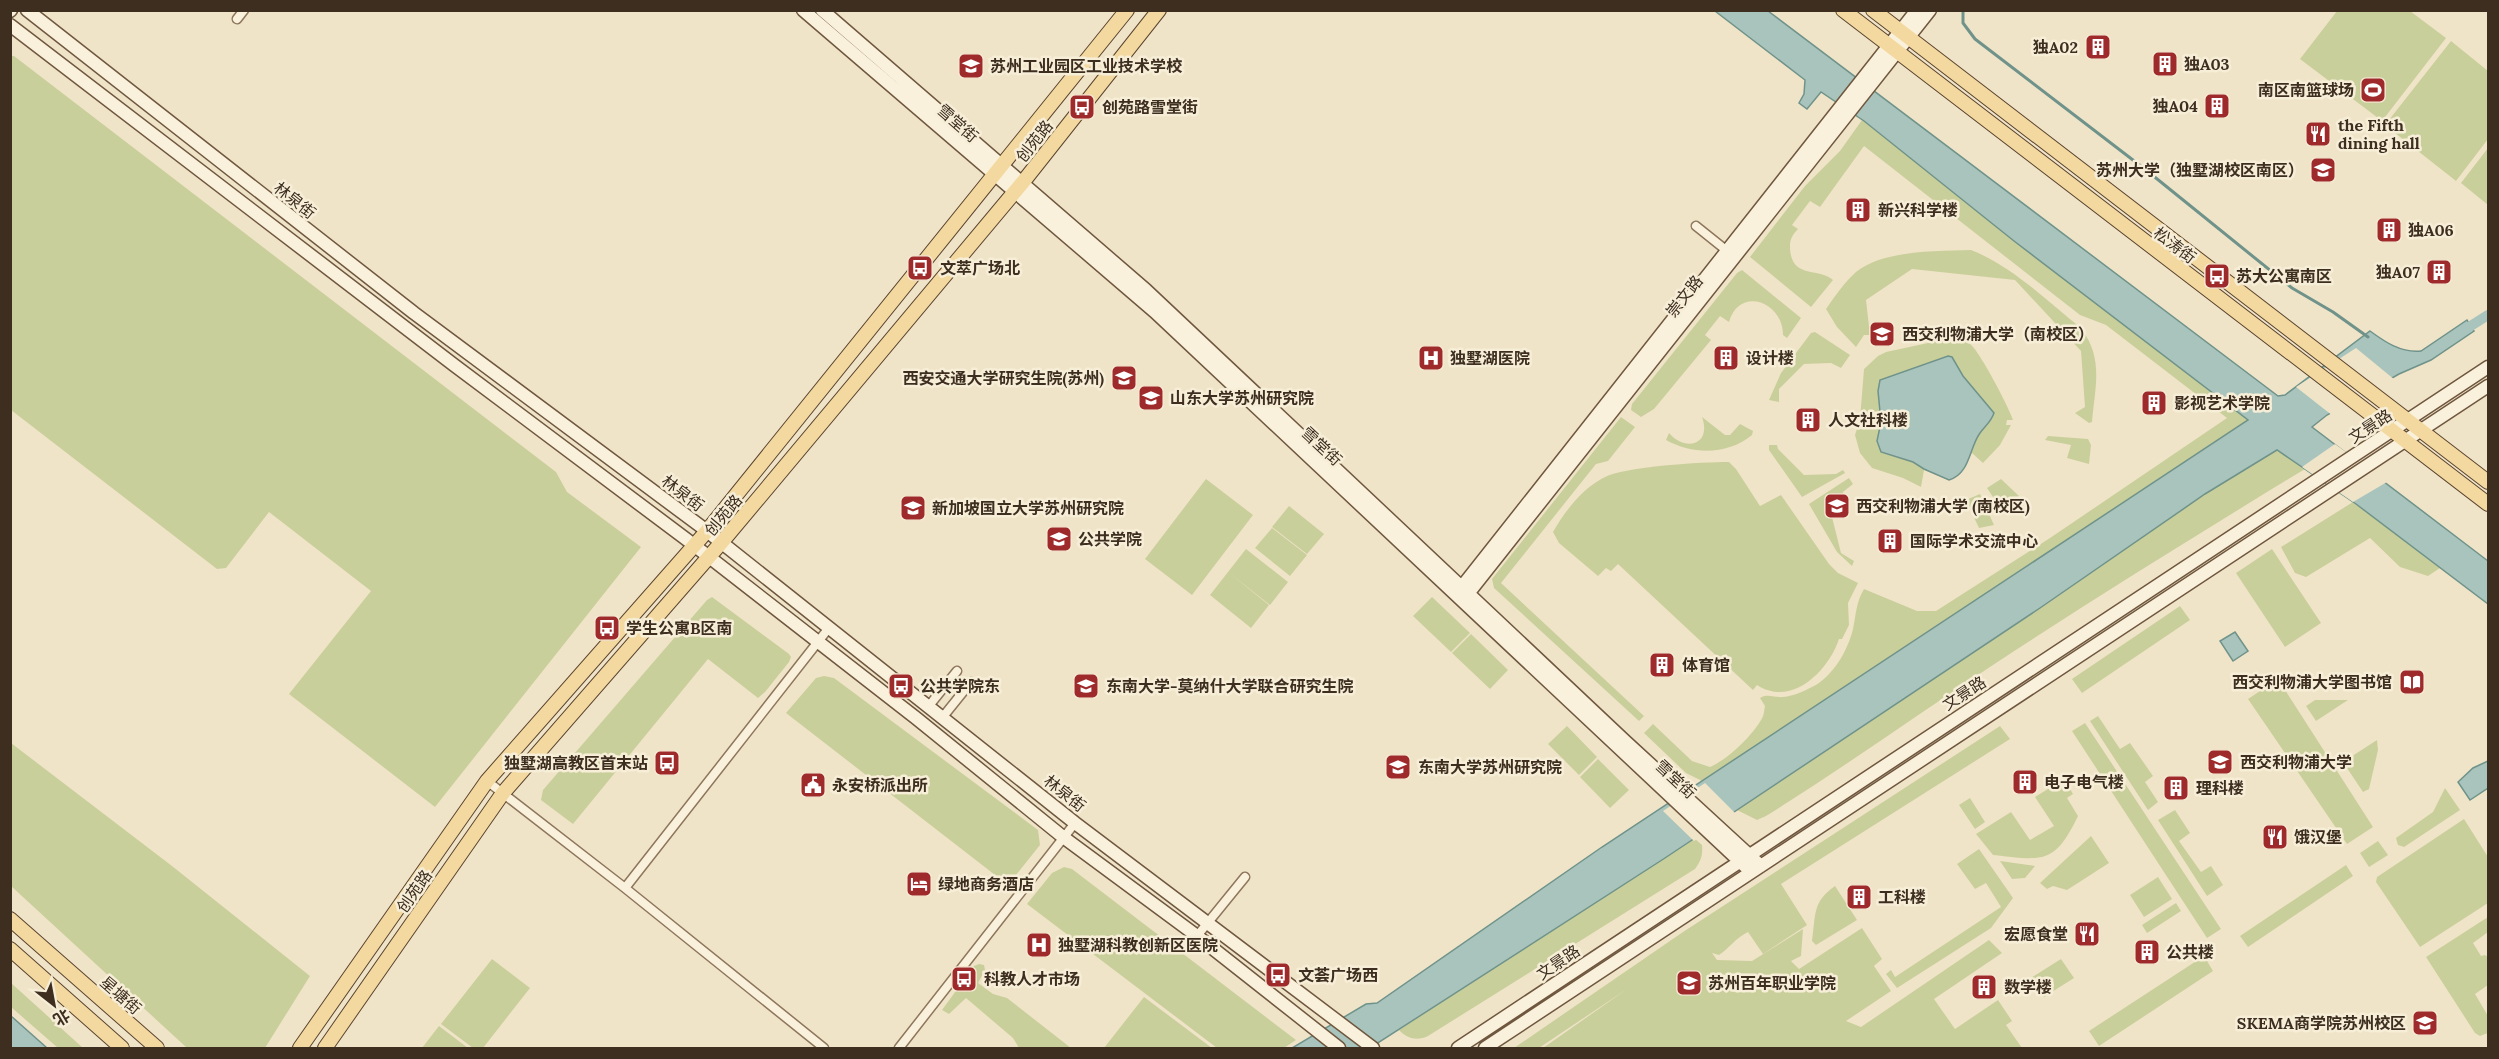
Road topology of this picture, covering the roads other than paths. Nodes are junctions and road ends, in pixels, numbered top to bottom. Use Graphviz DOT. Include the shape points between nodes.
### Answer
graph roads {
  1 [pos="27,10"];
  2 [pos="244,10"];
  3 [pos="803,10"];
  4 [pos="822,10"];
  5 [pos="1126,10"];
  6 [pos="1159,10"];
  7 [pos="1843,10"];
  8 [pos="1873,10"];
  9 [pos="1917,10"];
  10 [pos="1930,10"];
  11 [pos="237,19"];
  12 [pos="10,25"];
  13 [pos="1905,34"];
  14 [pos="1894,49"];
  15 [pos="999,171"];
  16 [pos="1018,187"];
  17 [pos="1698,228"];
  18 [pos="1727,251"];
  19 [pos="2488,367"];
  20 [pos="2488,386"];
  21 [pos="2408,421"];
  22 [pos="2392,431"];
  23 [pos="2420,431"];
  24 [pos="2405,441"];
  25 [pos="2488,482"];
  26 [pos="2488,504"];
  27 [pos="707,531"];
  28 [pos="721,543"];
  29 [pos="694,544"];
  30 [pos="709,557"];
  31 [pos="1462,594"];
  32 [pos="828,628"];
  33 [pos="816,642"];
  34 [pos="957,671"];
  35 [pos="971,682"];
  36 [pos="928,707"];
  37 [pos="942,718"];
  38 [pos="487,781"];
  39 [pos="503,793"];
  40 [pos="1075,823"];
  41 [pos="1063,837"];
  42 [pos="1744,858"];
  43 [pos="1756,869"];
  44 [pos="1245,878"];
  45 [pos="625,888"];
  46 [pos="10,919"];
  47 [pos="1207,922"];
  48 [pos="1197,936"];
  49 [pos="10,949"];
  50 [pos="122,1048"];
  51 [pos="157,1048"];
  52 [pos="300,1048"];
  53 [pos="325,1048"];
  54 [pos="824,1048"];
  55 [pos="899,1048"];
  56 [pos="1339,1048"];
  57 [pos="1373,1048"];
  58 [pos="1458,1048"];
  59 [pos="1485,1048"];
  1 -- 27 [label="main road, 林泉街" via="414,314"];
  2 -- 11 [label="street"];
  3 -- 15 [label="main road, 雪堂街"];
  4 -- 15 [label="main road, 雪堂街"];
  5 -- 15 [label="main road, 创苑路"];
  6 -- 16 [label="main road, 创苑路"];
  7 -- 14 [label="main road, 松涛街"];
  8 -- 13 [label="main road, 松涛街"];
  9 -- 13 [label="main road, 崇文路"];
  10 -- 13 [label="main road, 崇文路"];
  12 -- 29 [label="main road, 林泉街"];
  13 -- 14 [label="main road, 崇文路"];
  13 -- 21 [label="main road, 松涛街"];
  14 -- 18 [label="main road, 崇文路"];
  14 -- 22 [label="main road, 松涛街"];
  15 -- 16 [label="main road, 雪堂街"];
  15 -- 27 [label="main road, 创苑路"];
  16 -- 28 [label="main road, 创苑路"];
  16 -- 31 [label="main road, 雪堂街"];
  17 -- 18 [label="street"];
  18 -- 31 [label="main road, 崇文路"];
  19 -- 21 [label="main road, 文景路"];
  20 -- 23 [label="main road, 文景路"];
  21 -- 22 [label="main road, 文景路"];
  21 -- 23 [label="main road, 松涛街"];
  22 -- 24 [label="main road, 松涛街"];
  22 -- 42 [label="main road, 文景路"];
  23 -- 24 [label="main road, 文景路"];
  23 -- 25 [label="main road, 松涛街"];
  24 -- 26 [label="main road, 松涛街"];
  24 -- 43 [label="main road, 文景路"];
  27 -- 28 [label="main road, 林泉街"];
  27 -- 29 [label="main road, 创苑路"];
  28 -- 30 [label="main road, 创苑路"];
  28 -- 32 [label="main road, 林泉街"];
  29 -- 30 [label="main road, 林泉街"];
  29 -- 38 [label="main road, 创苑路"];
  30 -- 33 [label="main road, 林泉街"];
  30 -- 39 [label="main road, 创苑路"];
  31 -- 42 [label="main road, 雪堂街"];
  32 -- 33 [label="street"];
  32 -- 36 [label="main road, 林泉街"];
  33 -- 41 [label="main road, 林泉街"];
  33 -- 45 [label="street"];
  34 -- 36 [label="street"];
  35 -- 37 [label="street"];
  36 -- 37 [label="main road, 林泉街"];
  37 -- 40 [label="main road, 林泉街"];
  38 -- 39 [label="street"];
  38 -- 52 [label="main road, 创苑路"];
  39 -- 45 [label="street"];
  39 -- 53 [label="main road, 创苑路"];
  40 -- 41 [label="street"];
  40 -- 47 [label="main road, 林泉街"];
  41 -- 48 [label="main road, 林泉街"];
  41 -- 55 [label="street"];
  42 -- 43 [label="main road, 雪堂街"];
  42 -- 58 [label="main road, 文景路"];
  43 -- 59 [label="main road, 文景路"];
  44 -- 47 [label="street"];
  45 -- 54 [label="street"];
  46 -- 51 [label="main road, 星塘街"];
  47 -- 48 [label="street"];
  47 -- 57 [label="main road, 林泉街"];
  48 -- 56 [label="main road, 林泉街"];
  49 -- 50 [label="main road"];
}
